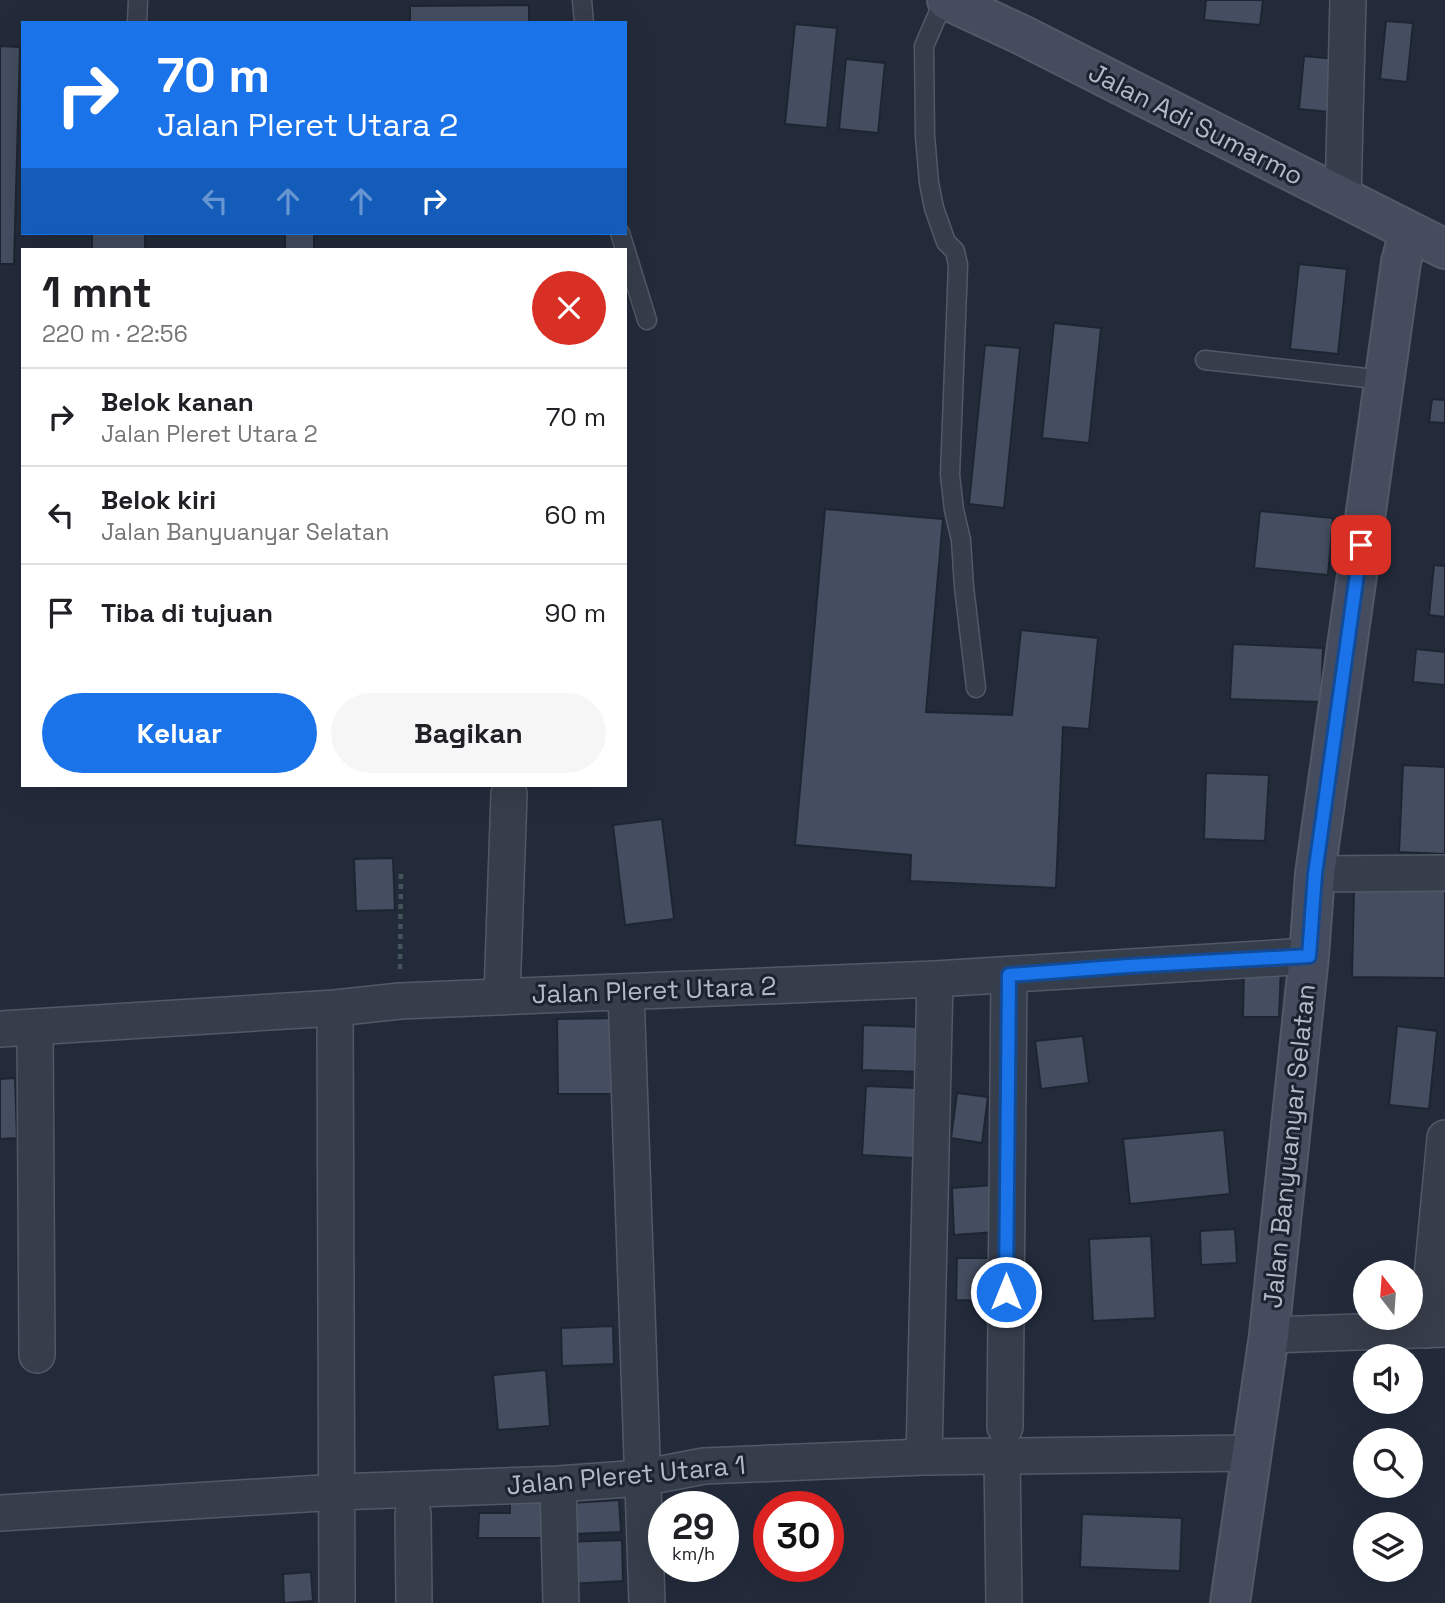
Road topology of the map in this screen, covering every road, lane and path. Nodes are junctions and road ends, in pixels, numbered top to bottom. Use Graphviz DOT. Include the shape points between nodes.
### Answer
graph roads {
  1 [pos="138,0"];
  2 [pos="582,0"];
  3 [pos="946,0"];
  4 [pos="1348,0"];
  5 [pos="137,21"];
  6 [pos="584,21"];
  7 [pos="1343,199"];
  8 [pos="1409,232"];
  9 [pos="1445,249"];
  10 [pos="627,256"];
  11 [pos="647,320"];
  12 [pos="1205,359"];
  13 [pos="1384,380"];
  14 [pos="976,688"];
  15 [pos="509,794"];
  16 [pos="401,872"];
  17 [pos="1445,873"];
  18 [pos="1315,874"];
  19 [pos="1309,956"];
  20 [pos="1009,975"];
  21 [pos="935,979"];
  22 [pos="626,992"];
  23 [pos="502,996"];
  24 [pos="400,1001"];
  25 [pos="335,1008"];
  26 [pos="35,1027"];
  27 [pos="0,1029"];
  28 [pos="1445,1138"];
  29 [pos="1436,1330"];
  30 [pos="1269,1335"];
  31 [pos="37,1355"];
  32 [pos="1003,1441"];
  33 [pos="1252,1453"];
  34 [pos="924,1457"];
  35 [pos="641,1478"];
  36 [pos="558,1484"];
  37 [pos="337,1492"];
  38 [pos="0,1513"];
  39 [pos="414,1514"];
  40 [pos="338,1603"];
  41 [pos="414,1603"];
  42 [pos="561,1603"];
  43 [pos="646,1603"];
  44 [pos="1004,1603"];
  45 [pos="1230,1603"];
  1 -- 5 [label="lane"];
  2 -- 6 [label="lane"];
  3 -- 7 [label="street, Jalan Adi Sumarmo"];
  3 -- 14 [label="lane" via="924,46 925,136 934,208 958,265 950,475"];
  4 -- 7 [label="street"];
  7 -- 8 [label="street, Jalan Adi Sumarmo"];
  8 -- 9 [label="street, Jalan Adi Sumarmo"];
  8 -- 13 [label="street, Jalan Banyuanyar Selatan"];
  10 -- 11 [label="lane"];
  12 -- 13 [label="lane"];
  13 -- 18 [label="street, Jalan Banyuanyar Selatan"];
  15 -- 23 [label="street"];
  16 -- 24 [label="path"];
  17 -- 18 [label="street"];
  18 -- 19 [label="street, Jalan Banyuanyar Selatan"];
  19 -- 20 [label="street, Jalan Pleret Utara 2"];
  19 -- 30 [label="street, Jalan Banyuanyar Selatan"];
  20 -- 21 [label="street, Jalan Pleret Utara 2"];
  20 -- 32 [label="street"];
  21 -- 22 [label="street, Jalan Pleret Utara 2"];
  21 -- 34 [label="street"];
  22 -- 23 [label="street, Jalan Pleret Utara 2"];
  22 -- 35 [label="street"];
  23 -- 24 [label="street, Jalan Pleret Utara 2"];
  24 -- 25 [label="street, Jalan Pleret Utara 2"];
  25 -- 26 [label="street, Jalan Pleret Utara 2"];
  25 -- 37 [label="street"];
  26 -- 27 [label="street, Jalan Pleret Utara 2"];
  26 -- 31 [label="street"];
  28 -- 29 [label="street"];
  29 -- 30 [label="street"];
  30 -- 33 [label="street, Jalan Banyuanyar Selatan"];
  32 -- 33 [label="street, Jalan Pleret Utara 1"];
  32 -- 34 [label="street, Jalan Pleret Utara 1"];
  32 -- 44 [label="street"];
  33 -- 45 [label="street, Jalan Banyuanyar Selatan"];
  34 -- 35 [label="street, Jalan Pleret Utara 1" via="704,1466"];
  35 -- 36 [label="street, Jalan Pleret Utara 1"];
  35 -- 43 [label="street"];
  36 -- 37 [label="street, Jalan Pleret Utara 1"];
  36 -- 42 [label="street"];
  37 -- 38 [label="street, Jalan Pleret Utara 1"];
  37 -- 40 [label="street"];
  39 -- 41 [label="street"];
}
